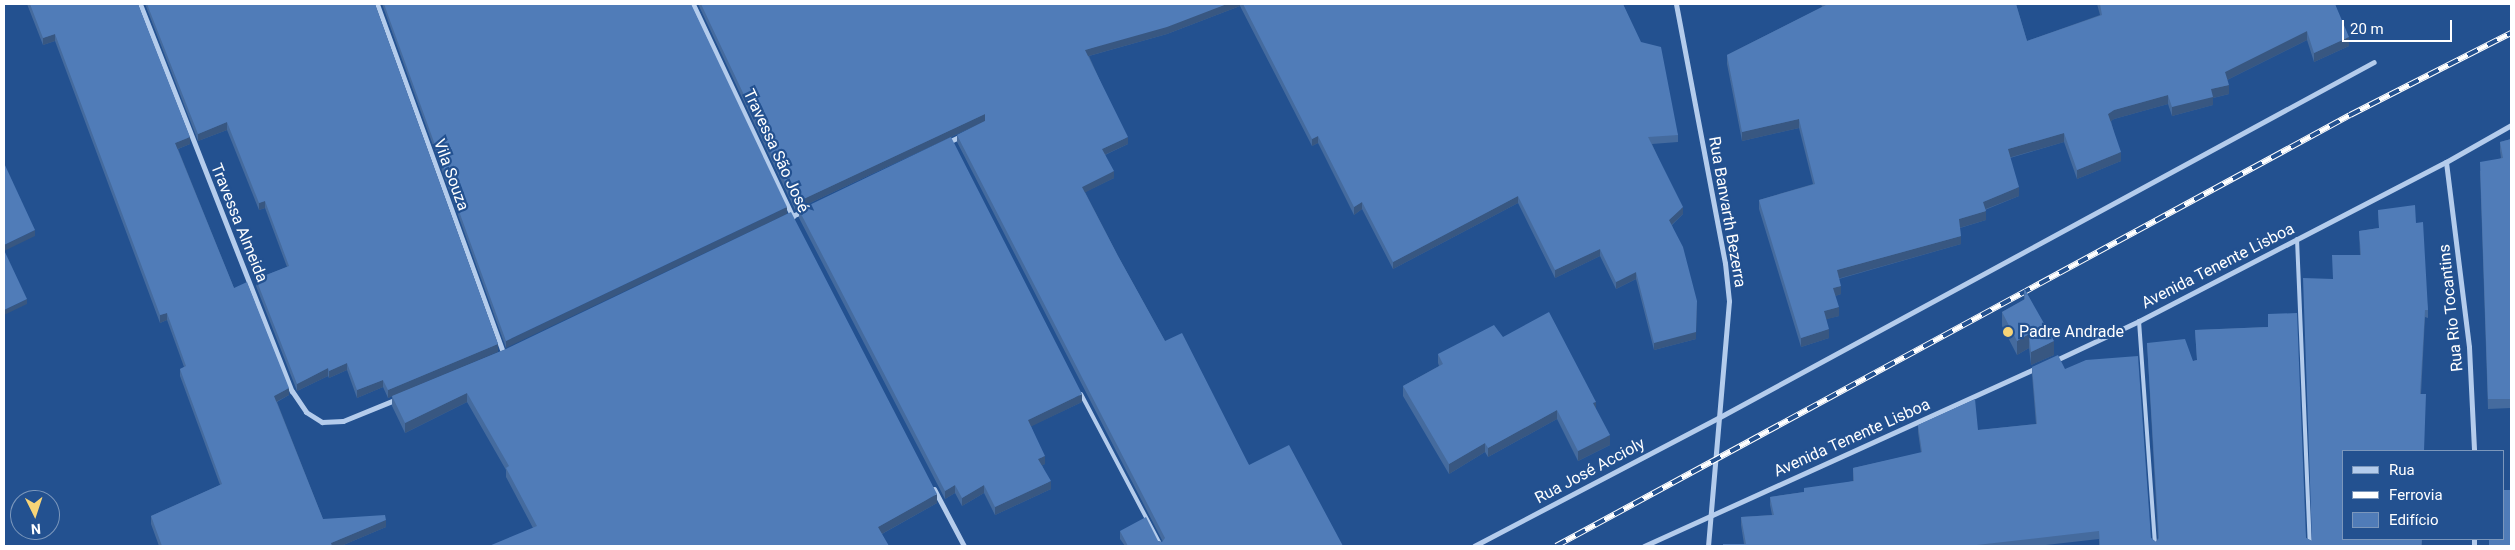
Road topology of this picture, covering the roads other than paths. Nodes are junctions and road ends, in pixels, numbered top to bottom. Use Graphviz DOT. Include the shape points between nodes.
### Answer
graph roads {
  1 [pos="140,4"];
  2 [pos="376,4"];
  3 [pos="693,4"];
  4 [pos="1676,4"];
  5 [pos="2374,62"];
  6 [pos="2511,125"];
  7 [pos="967,133"];
  8 [pos="952,140"];
  9 [pos="943,145"];
  10 [pos="956,149"];
  11 [pos="2446,162"];
  12 [pos="810,208"];
  13 [pos="792,216"];
  14 [pos="784,220"];
  15 [pos="797,224"];
  16 [pos="2297,239"];
  17 [pos="2139,321"];
  18 [pos="513,349"];
  19 [pos="504,354"];
  20 [pos="495,358"];
  21 [pos="1077,387"];
  22 [pos="406,395"];
  23 [pos="1718,418"];
  24 [pos="2474,450"];
  25 [pos="932,484"];
  26 [pos="1711,516"];
  27 [pos="964,546"];
  28 [pos="1161,546"];
  29 [pos="1474,546"];
  30 [pos="1644,546"];
  31 [pos="1708,546"];
  32 [pos="2155,546"];
  33 [pos="2310,546"];
  1 -- 22 [label="street, Travessa Almeida" via="292,390 306,412 322,422 343,421"];
  2 -- 19 [label="street, Vila Souza"];
  3 -- 13 [label="street, Travessa São José"];
  4 -- 23 [label="street, Rua Banvarth Bezerra" via="1725,263 1729,300"];
  5 -- 23 [label="street"];
  6 -- 11 [label="street, Avenida Tenente Lisboa"];
  7 -- 8 [label="street"];
  8 -- 9 [label="street"];
  8 -- 10 [label="lane"];
  11 -- 16 [label="street, Avenida Tenente Lisboa"];
  11 -- 24 [label="street, Rua Rio Tocantins" via="2469,347"];
  12 -- 13 [label="street"];
  13 -- 14 [label="street"];
  13 -- 15 [label="street, Travessa São José"];
  16 -- 17 [label="street, Avenida Tenente Lisboa"];
  16 -- 33 [label="lane"];
  17 -- 26 [label="street, Avenida Tenente Lisboa"];
  17 -- 32 [label="lane"];
  18 -- 19 [label="street"];
  19 -- 20 [label="street"];
  21 -- 28 [label="lane"];
  23 -- 26 [label="street, Rua Banvarth Bezerra"];
  23 -- 29 [label="street, Rua José Accioly"];
  25 -- 27 [label="street"];
  26 -- 30 [label="street"];
  26 -- 31 [label="street, Rua Banvarth Bezerra"];
}
